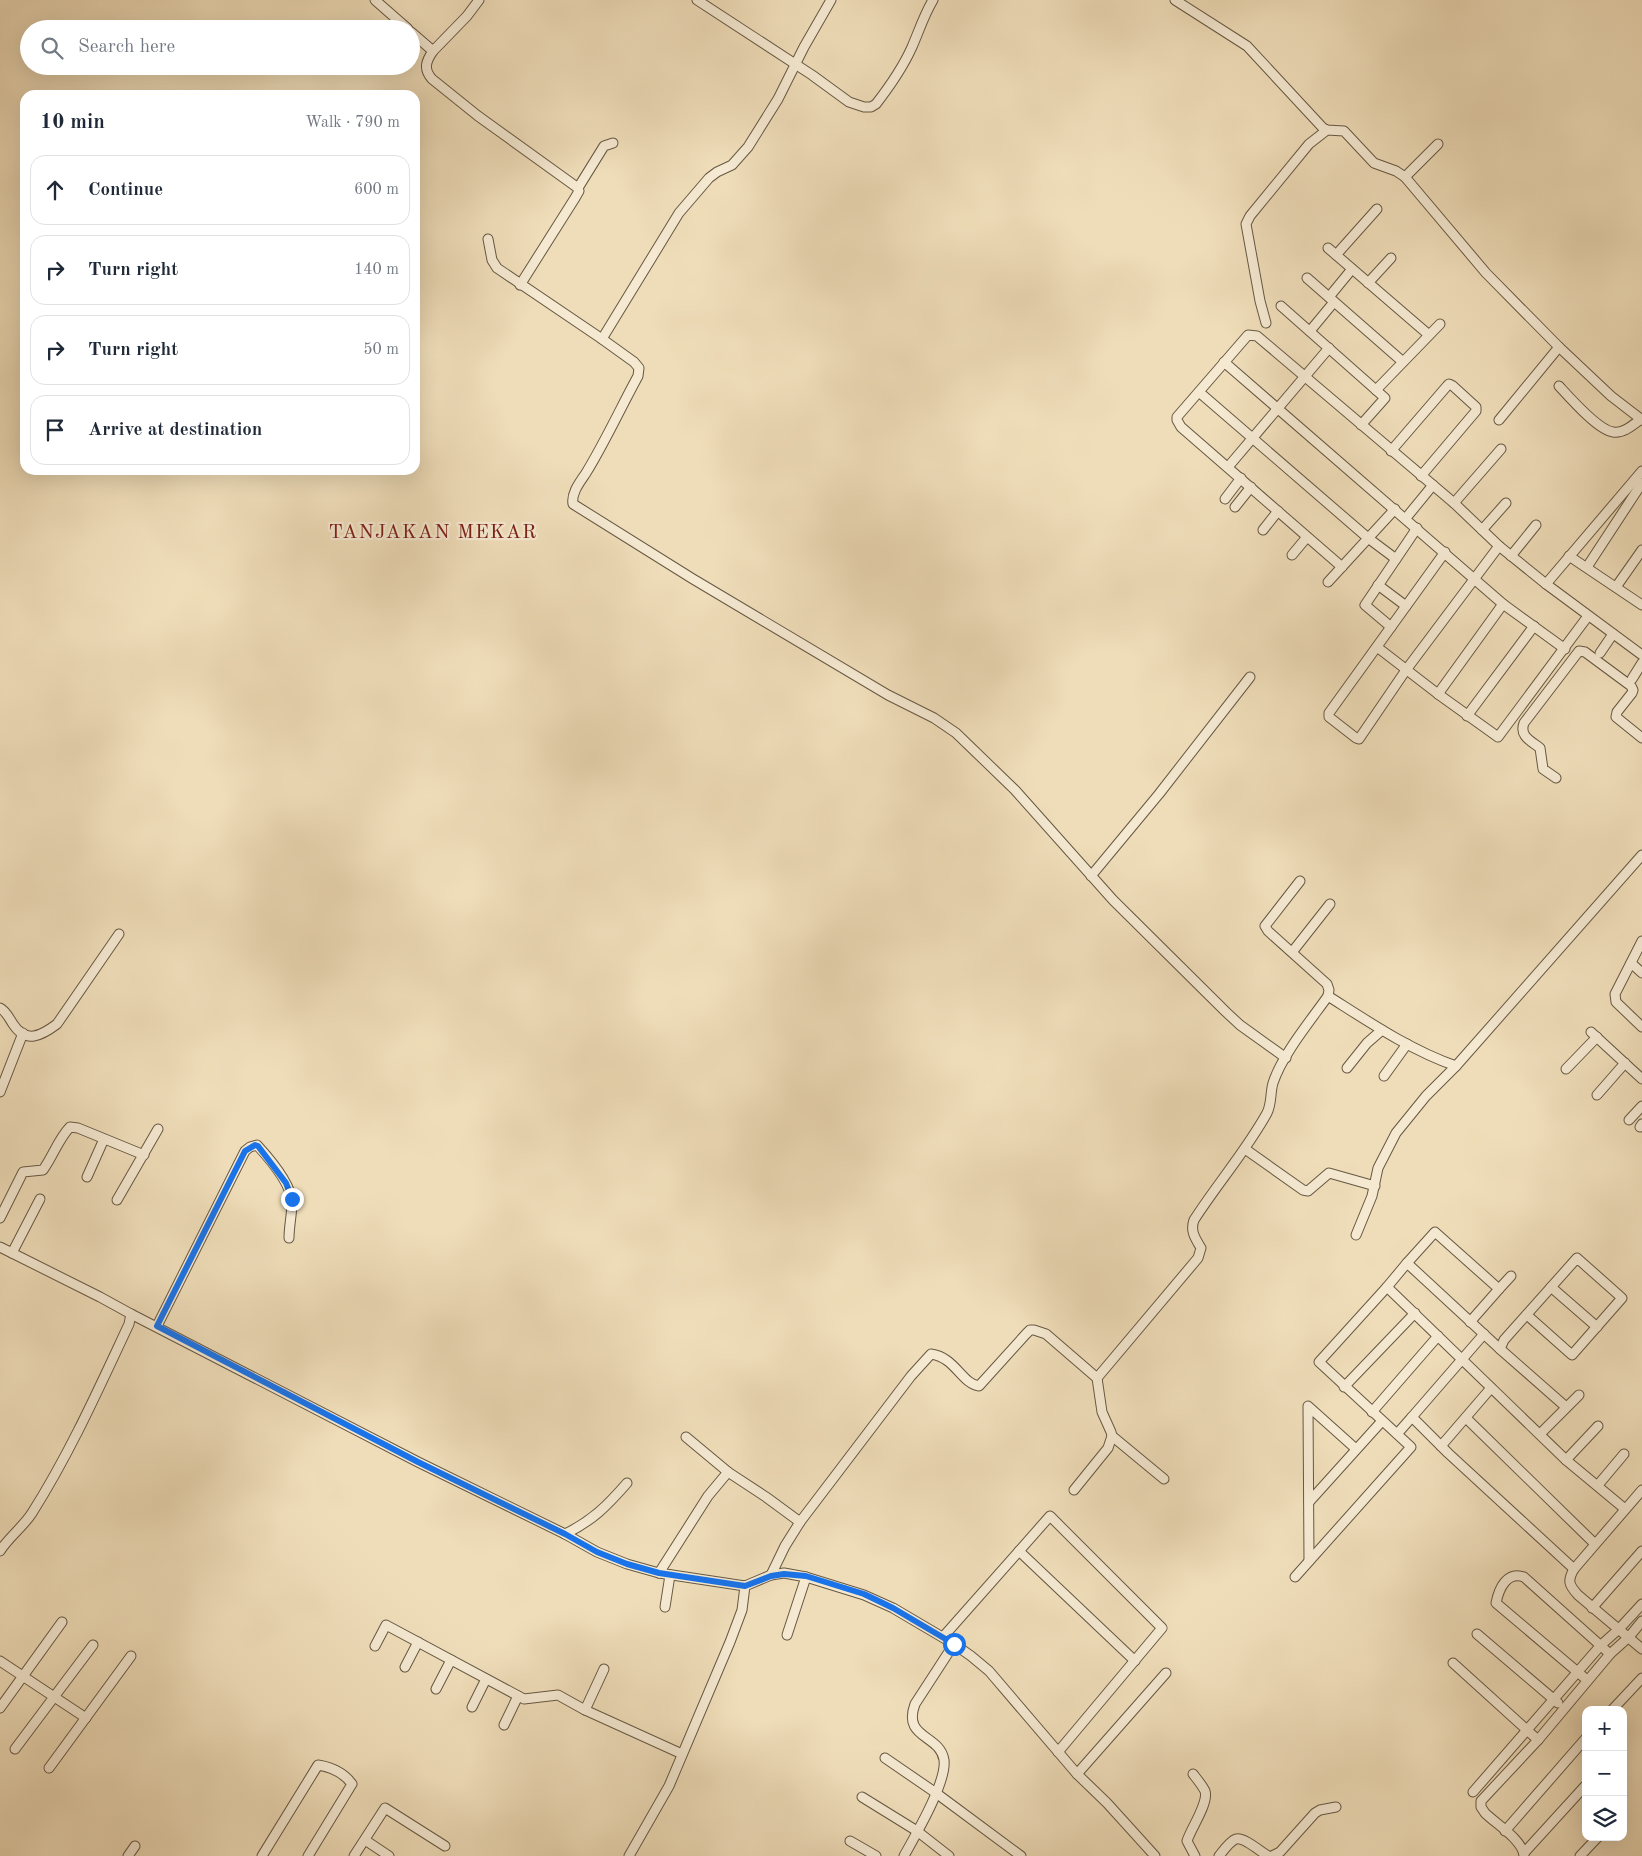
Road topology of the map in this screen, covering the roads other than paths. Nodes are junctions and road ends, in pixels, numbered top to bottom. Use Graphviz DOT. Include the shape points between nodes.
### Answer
graph roads {
  1 [pos="375,0"];
  2 [pos="479,0"];
  3 [pos="697,0"];
  4 [pos="831,0"];
  5 [pos="933,0"];
  6 [pos="1176,0"];
  7 [pos="398,20"];
  8 [pos="420,40"];
  9 [pos="433,51"];
  10 [pos="796,65"];
  11 [pos="1327,130"];
  12 [pos="613,143"];
  13 [pos="1438,144"];
  14 [pos="1405,177"];
  15 [pos="578,188"];
  16 [pos="1377,209"];
  17 [pos="488,239"];
  18 [pos="1328,248"];
  19 [pos="1336,255"];
  20 [pos="1391,258"];
  21 [pos="1352,269"];
  22 [pos="1307,278"];
  23 [pos="1368,282"];
  24 [pos="520,285"];
  25 [pos="1332,299"];
  26 [pos="1281,306"];
  27 [pos="1266,323"];
  28 [pos="1440,324"];
  29 [pos="1310,331"];
  30 [pos="1429,335"];
  31 [pos="602,339"];
  32 [pos="1559,347"];
  33 [pos="1329,348"];
  34 [pos="1224,362"];
  35 [pos="1403,362"];
  36 [pos="1304,377"];
  37 [pos="1559,386"];
  38 [pos="1376,390"];
  39 [pos="1199,392"];
  40 [pos="1278,408"];
  41 [pos="1641,419"];
  42 [pos="1499,420"];
  43 [pos="1361,425"];
  44 [pos="1252,438"];
  45 [pos="1501,449"];
  46 [pos="1391,451"];
  47 [pos="1228,467"];
  48 [pos="1642,471"];
  49 [pos="1421,476"];
  50 [pos="1241,478"];
  51 [pos="1642,483"];
  52 [pos="1432,486"];
  53 [pos="1251,487"];
  54 [pos="1225,499"];
  55 [pos="1454,503"];
  56 [pos="1506,503"];
  57 [pos="1235,507"];
  58 [pos="1395,509"];
  59 [pos="1278,511"];
  60 [pos="1406,518"];
  61 [pos="1536,525"];
  62 [pos="1417,528"];
  63 [pos="1263,530"];
  64 [pos="1482,530"];
  65 [pos="1307,537"];
  66 [pos="1368,538"];
  67 [pos="1499,546"];
  68 [pos="1642,550"];
  69 [pos="1444,552"];
  70 [pos="1292,555"];
  71 [pos="1511,556"];
  72 [pos="1569,556"];
  73 [pos="1396,559"];
  74 [pos="1342,567"];
  75 [pos="1586,567"];
  76 [pos="1474,579"];
  77 [pos="1328,582"];
  78 [pos="1546,584"];
  79 [pos="1378,585"];
  80 [pos="1616,587"];
  81 [pos="1503,604"];
  82 [pos="1406,606"];
  83 [pos="1642,606"];
  84 [pos="1588,616"];
  85 [pos="1392,626"];
  86 [pos="1534,626"];
  87 [pos="1613,634"];
  88 [pos="1377,647"];
  89 [pos="1565,649"];
  90 [pos="1600,653"];
  91 [pos="1642,655"];
  92 [pos="1642,663"];
  93 [pos="1406,670"];
  94 [pos="1250,677"];
  95 [pos="1632,679"];
  96 [pos="1438,694"];
  97 [pos="1467,716"];
  98 [pos="1642,738"];
  99 [pos="1556,778"];
  100 [pos="1642,855"];
  101 [pos="1091,876"];
  102 [pos="1300,881"];
  103 [pos="1330,904"];
  104 [pos="119,934"];
  105 [pos="1642,941"];
  106 [pos="1293,951"];
  107 [pos="1631,963"];
  108 [pos="1642,973"];
  109 [pos="1328,996"];
  110 [pos="0,1008"];
  111 [pos="1642,1027"];
  112 [pos="1382,1030"];
  113 [pos="23,1033"];
  114 [pos="1407,1044"];
  115 [pos="1286,1058"];
  116 [pos="1625,1063"];
  117 [pos="1456,1066"];
  118 [pos="1347,1068"];
  119 [pos="1566,1068"];
  120 [pos="1384,1076"];
  121 [pos="1642,1079"];
  122 [pos="0,1092"];
  123 [pos="1597,1095"];
  124 [pos="1642,1106"];
  125 [pos="1629,1120"];
  126 [pos="158,1129"];
  127 [pos="104,1138"];
  128 [pos="1245,1149"];
  129 [pos="144,1155"];
  130 [pos="87,1177"];
  131 [pos="1375,1186"];
  132 [pos="40,1199"];
  133 [pos="117,1200"];
  134 [pos="0,1218"];
  135 [pos="1356,1235"];
  136 [pos="288,1238"];
  137 [pos="0,1246"];
  138 [pos="12,1253"];
  139 [pos="1407,1263"];
  140 [pos="1511,1276"];
  141 [pos="1387,1287"];
  142 [pos="1551,1287"];
  143 [pos="1499,1290"];
  144 [pos="1414,1313"];
  145 [pos="131,1314"];
  146 [pos="1526,1315"];
  147 [pos="1470,1322"];
  148 [pos="157,1326"];
  149 [pos="1597,1326"];
  150 [pos="1484,1334"];
  151 [pos="1438,1336"];
  152 [pos="1500,1349"];
  153 [pos="1462,1359"];
  154 [pos="1097,1378"];
  155 [pos="1344,1387"];
  156 [pos="1491,1388"];
  157 [pos="1579,1395"];
  158 [pos="1566,1407"];
  159 [pos="1372,1412"];
  160 [pos="1412,1417"];
  161 [pos="1466,1418"];
  162 [pos="1382,1421"];
  163 [pos="1598,1426"];
  164 [pos="1397,1434"];
  165 [pos="1540,1434"];
  166 [pos="1112,1436"];
  167 [pos="686,1437"];
  168 [pos="1441,1446"];
  169 [pos="1356,1449"];
  170 [pos="1624,1454"];
  171 [pos="1566,1460"];
  172 [pos="728,1472"];
  173 [pos="1164,1479"];
  174 [pos="627,1483"];
  175 [pos="1598,1485"];
  176 [pos="1074,1490"];
  177 [pos="1642,1490"];
  178 [pos="1309,1502"];
  179 [pos="1625,1509"];
  180 [pos="800,1522"];
  181 [pos="565,1534"];
  182 [pos="1595,1544"];
  183 [pos="0,1551"];
  184 [pos="1020,1551"];
  185 [pos="1642,1551"];
  186 [pos="1309,1561"];
  187 [pos="1574,1569"];
  188 [pos="659,1573"];
  189 [pos="670,1575"];
  190 [pos="771,1576"];
  191 [pos="806,1576"];
  192 [pos="1295,1577"];
  193 [pos="745,1586"];
  194 [pos="1642,1604"];
  195 [pos="665,1607"];
  196 [pos="1592,1608"];
  197 [pos="1642,1621"];
  198 [pos="62,1622"];
  199 [pos="1619,1629"];
  200 [pos="1477,1634"];
  201 [pos="787,1635"];
  202 [pos="943,1637"];
  203 [pos="1628,1637"];
  204 [pos="418,1642"];
  205 [pos="954,1644"];
  206 [pos="93,1645"];
  207 [pos="1601,1645"];
  208 [pos="375,1646"];
  209 [pos="1642,1649"];
  210 [pos="1610,1654"];
  211 [pos="131,1656"];
  212 [pos="452,1660"];
  213 [pos="0,1661"];
  214 [pos="1135,1661"];
  215 [pos="1453,1663"];
  216 [pos="405,1667"];
  217 [pos="604,1669"];
  218 [pos="1578,1672"];
  219 [pos="1166,1673"];
  220 [pos="23,1676"];
  221 [pos="1642,1678"];
  222 [pos="486,1679"];
  223 [pos="1588,1680"];
  224 [pos="436,1689"];
  225 [pos="518,1696"];
  226 [pos="54,1697"];
  227 [pos="1554,1700"];
  228 [pos="1616,1706"];
  229 [pos="472,1707"];
  230 [pos="0,1708"];
  231 [pos="1564,1708"];
  232 [pos="585,1710"];
  233 [pos="86,1718"];
  234 [pos="504,1725"];
  235 [pos="1528,1730"];
  236 [pos="1538,1740"];
  237 [pos="1582,1743"];
  238 [pos="15,1749"];
  239 [pos="1058,1752"];
  240 [pos="682,1754"];
  241 [pos="885,1758"];
  242 [pos="49,1768"];
  243 [pos="1076,1774"];
  244 [pos="1193,1774"];
  245 [pos="1582,1789"];
  246 [pos="1473,1792"];
  247 [pos="936,1793"];
  248 [pos="862,1798"];
  249 [pos="1336,1807"];
  250 [pos="917,1831"];
  251 [pos="1505,1831"];
  252 [pos="365,1840"];
  253 [pos="850,1841"];
  254 [pos="1594,1841"];
  255 [pos="135,1846"];
  256 [pos="445,1846"];
  257 [pos="1524,1855"];
  258 [pos="128,1856"];
  259 [pos="262,1856"];
  260 [pos="308,1856"];
  261 [pos="354,1856"];
  262 [pos="388,1856"];
  263 [pos="629,1856"];
  264 [pos="876,1856"];
  265 [pos="904,1856"];
  266 [pos="949,1856"];
  267 [pos="1021,1856"];
  268 [pos="1155,1856"];
  269 [pos="1195,1856"];
  270 [pos="1219,1856"];
  271 [pos="1268,1856"];
  272 [pos="1272,1856"];
  273 [pos="1580,1856"];
  1 -- 7 [label="street"];
  2 -- 9 [label="street"];
  3 -- 10 [label="street"];
  4 -- 10 [label="street"];
  5 -- 10 [label="street" via="900,69 871,107 849,102"];
  6 -- 11 [label="street" via="1247,46"];
  8 -- 9 [label="street"];
  9 -- 15 [label="street" via="426,68 432,78 478,116"];
  10 -- 31 [label="street" via="739,158 710,178 679,213"];
  11 -- 14 [label="street" via="1344,131 1374,163"];
  11 -- 27 [label="street" via="1309,144 1246,224"];
  12 -- 15 [label="street" via="604,146"];
  13 -- 14 [label="street"];
  14 -- 32 [label="street" via="1486,273"];
  15 -- 24 [label="street" via="575,198"];
  16 -- 19 [label="street"];
  17 -- 24 [label="street" via="497,268"];
  18 -- 19 [label="street"];
  19 -- 21 [label="street"];
  20 -- 23 [label="street"];
  21 -- 23 [label="street"];
  21 -- 25 [label="street"];
  22 -- 25 [label="street"];
  23 -- 30 [label="street"];
  24 -- 31 [label="street"];
  25 -- 29 [label="street"];
  25 -- 35 [label="street"];
  26 -- 29 [label="street"];
  28 -- 30 [label="street"];
  29 -- 33 [label="street"];
  30 -- 35 [label="street"];
  31 -- 101 [label="street" via="634,362 639,372 601,449 576,487 573,504 693,579 956,733 1016,790"];
  32 -- 41 [label="street" via="1611,396"];
  32 -- 42 [label="street"];
  33 -- 36 [label="street"];
  33 -- 38 [label="street"];
  34 -- 36 [label="street" via="1248,335 1254,334"];
  34 -- 39 [label="street"];
  34 -- 40 [label="street"];
  35 -- 38 [label="street"];
  36 -- 40 [label="street"];
  36 -- 43 [label="street"];
  37 -- 41 [label="street" via="1589,417 1612,432 1620,432"];
  38 -- 43 [label="street" via="1384,399"];
  39 -- 44 [label="street"];
  39 -- 47 [label="street" via="1176,420"];
  40 -- 44 [label="street"];
  40 -- 58 [label="street"];
  43 -- 46 [label="street"];
  44 -- 47 [label="street"];
  44 -- 66 [label="street"];
  45 -- 55 [label="street"];
  46 -- 49 [label="street"];
  46 -- 49 [label="street" via="1445,388 1449,384 1453,386 1476,407 1476,411"];
  47 -- 50 [label="street"];
  48 -- 72 [label="street"];
  49 -- 52 [label="street"];
  50 -- 53 [label="street"];
  50 -- 54 [label="street"];
  51 -- 75 [label="street"];
  52 -- 55 [label="street"];
  52 -- 60 [label="street"];
  53 -- 57 [label="street"];
  53 -- 59 [label="street"];
  55 -- 64 [label="street"];
  56 -- 64 [label="street"];
  58 -- 60 [label="street"];
  58 -- 66 [label="street"];
  59 -- 63 [label="street"];
  59 -- 65 [label="street"];
  60 -- 62 [label="street"];
  61 -- 71 [label="street"];
  62 -- 69 [label="street"];
  62 -- 73 [label="street"];
  64 -- 67 [label="street"];
  65 -- 70 [label="street"];
  65 -- 74 [label="street"];
  66 -- 73 [label="street"];
  66 -- 74 [label="street"];
  67 -- 71 [label="street"];
  67 -- 76 [label="street"];
  68 -- 80 [label="street"];
  69 -- 76 [label="street"];
  69 -- 82 [label="street"];
  71 -- 78 [label="street"];
  72 -- 75 [label="street"];
  72 -- 78 [label="street"];
  73 -- 79 [label="street"];
  74 -- 77 [label="street"];
  75 -- 80 [label="street"];
  76 -- 81 [label="street"];
  76 -- 93 [label="street"];
  78 -- 84 [label="street"];
  79 -- 82 [label="street"];
  79 -- 85 [label="street" via="1365,605"];
  80 -- 83 [label="street"];
  81 -- 86 [label="street"];
  81 -- 96 [label="street"];
  82 -- 85 [label="street"];
  84 -- 87 [label="street"];
  84 -- 89 [label="street"];
  85 -- 88 [label="street"];
  86 -- 89 [label="street"];
  86 -- 97 [label="street"];
  87 -- 90 [label="street"];
  87 -- 91 [label="street"];
  88 -- 93 [label="street"];
  88 -- 93 [label="street" via="1329,717 1359,738"];
  89 -- 97 [label="street" via="1498,738"];
  92 -- 95 [label="street"];
  93 -- 96 [label="street"];
  94 -- 101 [label="street"];
  96 -- 97 [label="street"];
  98 -- 99 [label="street" via="1616,717 1632,693 1631,686 1585,652 1579,651 1522,728 1523,734 1540,748 1543,768"];
  100 -- 117 [label="street"];
  101 -- 115 [label="street" via="1233,1018"];
  102 -- 106 [label="street" via="1265,926"];
  103 -- 106 [label="street"];
  104 -- 113 [label="street" via="57,1024 43,1035 31,1037"];
  105 -- 107 [label="street"];
  106 -- 109 [label="street" via="1327,984"];
  107 -- 108 [label="street"];
  107 -- 111 [label="street" via="1615,998"];
  109 -- 112 [label="street"];
  109 -- 115 [label="street"];
  110 -- 113 [label="street"];
  112 -- 114 [label="street"];
  112 -- 118 [label="street"];
  113 -- 122 [label="street"];
  114 -- 117 [label="street" via="1432,1058"];
  114 -- 120 [label="street"];
  115 -- 128 [label="street" via="1273,1084 1267,1112"];
  116 -- 119 [label="street" via="1594,1035"];
  116 -- 121 [label="street"];
  116 -- 123 [label="street"];
  117 -- 131 [label="street" via="1396,1133 1378,1168"];
  124 -- 125 [label="street"];
  126 -- 129 [label="street"];
  127 -- 129 [label="street"];
  127 -- 130 [label="street"];
  127 -- 134 [label="street" via="70,1127 43,1170 23,1172"];
  128 -- 131 [label="street" via="1302,1190 1308,1190 1329,1173"];
  128 -- 154 [label="street" via="1194,1220 1192,1233 1201,1248 1198,1258"];
  129 -- 133 [label="street"];
  131 -- 135 [label="street"];
  132 -- 138 [label="street"];
  136 -- 148 [label="street" via="292,1204 290,1192 262,1151 253,1145 245,1151"];
  137 -- 138 [label="street"];
  138 -- 145 [label="street"];
  139 -- 141 [label="street"];
  139 -- 143 [label="street" via="1435,1232"];
  139 -- 147 [label="street"];
  140 -- 143 [label="street"];
  141 -- 144 [label="street"];
  141 -- 155 [label="street" via="1318,1362"];
  142 -- 146 [label="street"];
  142 -- 149 [label="street"];
  142 -- 149 [label="street" via="1577,1258 1622,1298"];
  143 -- 147 [label="street"];
  144 -- 151 [label="street"];
  144 -- 155 [label="street"];
  145 -- 148 [label="street"];
  145 -- 183 [label="street" via="63,1460 28,1519"];
  146 -- 149 [label="street" via="1572,1355"];
  146 -- 152 [label="street"];
  147 -- 150 [label="street"];
  148 -- 181 [label="street" via="418,1462"];
  150 -- 152 [label="street"];
  150 -- 153 [label="street"];
  151 -- 153 [label="street"];
  151 -- 159 [label="street"];
  152 -- 158 [label="street"];
  153 -- 156 [label="street"];
  153 -- 160 [label="street"];
  154 -- 166 [label="street" via="1102,1412"];
  154 -- 180 [label="street" via="1053,1339 1034,1330 1026,1334 980,1386 969,1381 952,1363 931,1354"];
  155 -- 159 [label="street"];
  156 -- 161 [label="street"];
  156 -- 165 [label="street"];
  157 -- 158 [label="street"];
  158 -- 165 [label="street"];
  159 -- 162 [label="street"];
  160 -- 164 [label="street"];
  160 -- 168 [label="street"];
  161 -- 168 [label="street"];
  161 -- 182 [label="street"];
  162 -- 164 [label="street"];
  162 -- 169 [label="street"];
  163 -- 171 [label="street"];
  164 -- 186 [label="street" via="1411,1447"];
  165 -- 171 [label="street"];
  166 -- 173 [label="street"];
  166 -- 176 [label="street" via="1108,1448"];
  167 -- 172 [label="street"];
  168 -- 187 [label="street"];
  169 -- 178 [label="street"];
  169 -- 178 [label="street" via="1308,1406"];
  170 -- 175 [label="street"];
  171 -- 175 [label="street"];
  172 -- 180 [label="street"];
  172 -- 188 [label="street" via="708,1496"];
  174 -- 181 [label="street" via="608,1505"];
  175 -- 179 [label="street"];
  177 -- 179 [label="street"];
  178 -- 186 [label="street"];
  179 -- 182 [label="street"];
  180 -- 190 [label="street"];
  181 -- 188 [label="street" via="597,1552"];
  182 -- 187 [label="street"];
  184 -- 202 [label="street"];
  184 -- 214 [label="street"];
  184 -- 214 [label="street" via="1050,1516 1162,1628"];
  185 -- 196 [label="street"];
  186 -- 192 [label="street"];
  187 -- 196 [label="street" via="1570,1586"];
  188 -- 189 [label="street"];
  189 -- 193 [label="street"];
  189 -- 195 [label="street"];
  190 -- 191 [label="street"];
  190 -- 193 [label="street"];
  191 -- 201 [label="street"];
  191 -- 202 [label="street" via="864,1594"];
  193 -- 240 [label="street" via="742,1610"];
  194 -- 199 [label="street"];
  196 -- 199 [label="street"];
  197 -- 203 [label="street"];
  198 -- 220 [label="street"];
  199 -- 203 [label="street"];
  199 -- 207 [label="street"];
  200 -- 227 [label="street"];
  202 -- 205 [label="street"];
  203 -- 209 [label="street"];
  203 -- 210 [label="street"];
  204 -- 208 [label="street" via="386,1625"];
  204 -- 212 [label="street"];
  204 -- 216 [label="street"];
  205 -- 239 [label="street" via="989,1671"];
  205 -- 247 [label="street" via="911,1713 912,1723 939,1749 944,1759"];
  206 -- 226 [label="street"];
  207 -- 210 [label="street"];
  207 -- 218 [label="street"];
  207 -- 218 [label="street" via="1524,1577 1508,1578 1496,1602"];
  210 -- 223 [label="street"];
  211 -- 233 [label="street"];
  212 -- 222 [label="street"];
  212 -- 224 [label="street"];
  213 -- 220 [label="street"];
  214 -- 239 [label="street"];
  215 -- 235 [label="street"];
  217 -- 232 [label="street"];
  218 -- 223 [label="street"];
  218 -- 227 [label="street"];
  219 -- 243 [label="street"];
  220 -- 226 [label="street"];
  220 -- 230 [label="street"];
  221 -- 228 [label="street"];
  222 -- 225 [label="street"];
  222 -- 229 [label="street"];
  223 -- 231 [label="street"];
  225 -- 232 [label="street" via="524,1699 558,1696"];
  225 -- 234 [label="street"];
  226 -- 233 [label="street"];
  226 -- 238 [label="street"];
  227 -- 231 [label="street"];
  227 -- 235 [label="street"];
  231 -- 236 [label="street"];
  232 -- 240 [label="street"];
  233 -- 242 [label="street"];
  235 -- 236 [label="street"];
  235 -- 246 [label="street"];
  236 -- 251 [label="street" via="1481,1801 1485,1813"];
  237 -- 251 [label="street"];
  239 -- 243 [label="street"];
  240 -- 263 [label="street" via="662,1800"];
  241 -- 247 [label="street"];
  243 -- 268 [label="street"];
  244 -- 269 [label="street" via="1205,1792 1205,1800 1187,1841"];
  245 -- 257 [label="street"];
  247 -- 250 [label="street"];
  247 -- 267 [label="street"];
  248 -- 250 [label="street"];
  249 -- 272 [label="street" via="1315,1813 1280,1852"];
  250 -- 265 [label="street"];
  250 -- 266 [label="street"];
  251 -- 257 [label="street" via="1519,1843"];
  252 -- 256 [label="street" via="385,1808"];
  252 -- 261 [label="street"];
  252 -- 262 [label="street"];
  253 -- 264 [label="street"];
  254 -- 273 [label="street"];
  255 -- 258 [label="street"];
  259 -- 260 [label="street" via="318,1765 326,1766 344,1775 352,1784"];
  270 -- 271 [label="street" via="1239,1839"];
}
